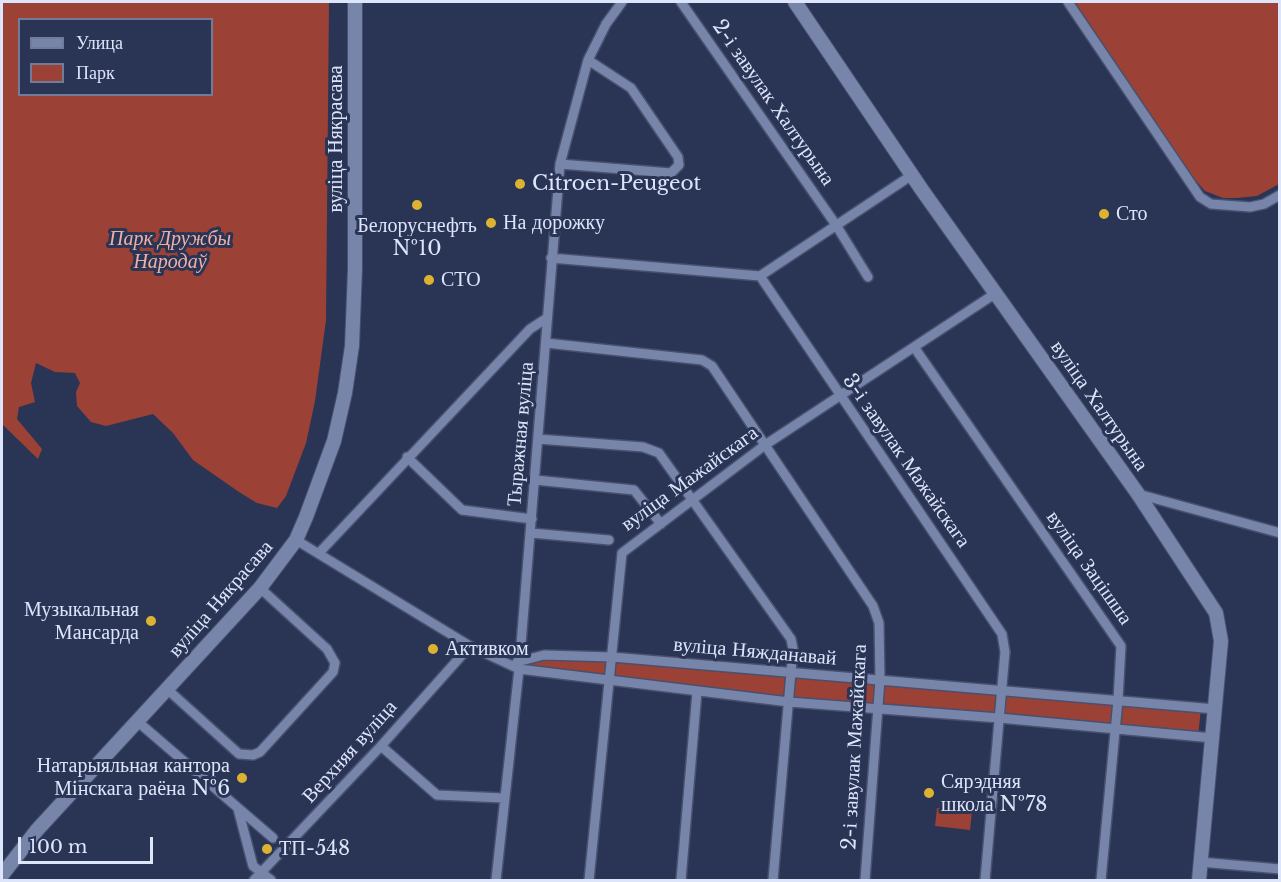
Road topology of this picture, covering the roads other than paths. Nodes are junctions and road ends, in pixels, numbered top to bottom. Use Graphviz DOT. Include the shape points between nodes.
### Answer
graph roads {
  1 [pos="356,2"];
  2 [pos="622,2"];
  3 [pos="681,2"];
  4 [pos="795,2"];
  5 [pos="1068,2"];
  6 [pos="588,60"];
  7 [pos="560,164"];
  8 [pos="912,175"];
  9 [pos="1280,195"];
  10 [pos="836,225"];
  11 [pos="552,258"];
  12 [pos="760,276"];
  13 [pos="868,277"];
  14 [pos="996,293"];
  15 [pos="547,318"];
  16 [pos="546,343"];
  17 [pos="914,347"];
  18 [pos="840,397"];
  19 [pos="538,439"];
  20 [pos="765,445"];
  21 [pos="407,457"];
  22 [pos="535,480"];
  23 [pos="1138,494"];
  24 [pos="694,500"];
  25 [pos="532,519"];
  26 [pos="661,524"];
  27 [pos="531,533"];
  28 [pos="1280,533"];
  29 [pos="296,540"];
  30 [pos="609,540"];
  31 [pos="319,553"];
  32 [pos="260,588"];
  33 [pos="470,646"];
  34 [pos="612,657"];
  35 [pos="520,665"];
  36 [pos="790,674"];
  37 [pos="880,680"];
  38 [pos="610,681"];
  39 [pos="167,689"];
  40 [pos="1002,689"];
  41 [pos="697,692"];
  42 [pos="1118,700"];
  43 [pos="789,702"];
  44 [pos="1215,709"];
  45 [pos="878,710"];
  46 [pos="999,718"];
  47 [pos="137,721"];
  48 [pos="1116,729"];
  49 [pos="1213,738"];
  50 [pos="381,746"];
  51 [pos="504,798"];
  52 [pos="238,809"];
  53 [pos="273,838"];
  54 [pos="1200,862"];
  55 [pos="1280,869"];
  56 [pos="261,873"];
  57 [pos="2,876"];
  58 [pos="254,880"];
  59 [pos="271,880"];
  60 [pos="496,880"];
  61 [pos="589,880"];
  62 [pos="681,880"];
  63 [pos="772,880"];
  64 [pos="865,880"];
  65 [pos="985,880"];
  66 [pos="1101,880"];
  67 [pos="1199,880"];
  1 -- 29 [label="street, вуліца Някрасава" via="352,346 334,441"];
  2 -- 6 [label="street, Тыражная вуліца"];
  3 -- 10 [label="street, 2-і завулак Халтурына"];
  4 -- 8 [label="street, вуліца Халтурына"];
  5 -- 9 [label="street" via="1200,197 1211,204 1250,207"];
  6 -- 7 [label="street, Тыражная вуліца"];
  6 -- 7 [label="street" via="631,88 678,157 679,165 671,173"];
  7 -- 11 [label="street, Тыражная вуліца"];
  8 -- 10 [label="street"];
  8 -- 14 [label="street, вуліца Халтурына"];
  10 -- 12 [label="street"];
  10 -- 13 [label="street, 2-і завулак Халтурына"];
  11 -- 12 [label="street"];
  11 -- 15 [label="street, Тыражная вуліца"];
  12 -- 18 [label="street, 3-і завулак Мажайскага"];
  14 -- 17 [label="street, вуліца Мажайскага"];
  14 -- 23 [label="street, вуліца Халтурына"];
  15 -- 16 [label="street, Тыражная вуліца"];
  15 -- 21 [label="street" via="530,330"];
  16 -- 19 [label="street, Тыражная вуліца"];
  16 -- 20 [label="street, 2-і завулак Мажайскага" via="702,360 712,366"];
  17 -- 18 [label="street, вуліца Мажайскага"];
  17 -- 42 [label="street, вуліца Зацішша" via="1119,642 1122,650"];
  18 -- 20 [label="street, вуліца Мажайскага"];
  18 -- 40 [label="street, 3-і завулак Мажайскага" via="1002,634 1006,646"];
  19 -- 22 [label="street, Тыражная вуліца"];
  19 -- 24 [label="street" via="651,449 659,453"];
  20 -- 24 [label="street, вуліца Мажайскага"];
  20 -- 37 [label="street, 2-і завулак Мажайскага" via="873,606 879,623"];
  21 -- 25 [label="street" via="462,510"];
  21 -- 31 [label="street"];
  22 -- 25 [label="street, Тыражная вуліца"];
  22 -- 26 [label="street" via="634,490"];
  23 -- 28 [label="street"];
  23 -- 44 [label="street, вуліца Халтурына" via="1216,613 1221,641"];
  24 -- 26 [label="street, вуліца Мажайскага"];
  24 -- 36 [label="street" via="791,639"];
  25 -- 27 [label="street, Тыражная вуліца"];
  26 -- 34 [label="street, вуліца Мажайскага" via="626,549 620,559"];
  27 -- 30 [label="street"];
  27 -- 35 [label="street, Тыражная вуліца"];
  29 -- 31 [label="street, вуліца Няжданавай"];
  29 -- 32 [label="street, вуліца Някрасава"];
  31 -- 33 [label="street, вуліца Няжданавай"];
  32 -- 39 [label="street, вуліца Някрасава"];
  32 -- 39 [label="street" via="327,649 335,663 333,672 260,752 239,754"];
  33 -- 35 [label="street, вуліца Няжданавай" via="509,665"];
  33 -- 50 [label="street, Верхняя вуліца"];
  34 -- 35 [label="street, вуліца Няжданавай" via="544,655"];
  34 -- 36 [label="street, вуліца Няжданавай"];
  34 -- 38 [label="street, вуліца Мажайскага"];
  35 -- 38 [label="street"];
  35 -- 51 [label="street, Тыражная вуліца"];
  36 -- 37 [label="street, вуліца Няжданавай"];
  36 -- 43 [label="street"];
  37 -- 40 [label="street, вуліца Няжданавай"];
  37 -- 45 [label="street, 2-і завулак Мажайскага"];
  38 -- 41 [label="street"];
  38 -- 61 [label="street, вуліца Мажайскага"];
  39 -- 47 [label="street, вуліца Някрасава"];
  40 -- 42 [label="street, вуліца Няжданавай"];
  40 -- 46 [label="street, 3-і завулак Мажайскага"];
  41 -- 43 [label="street"];
  41 -- 62 [label="street"];
  42 -- 44 [label="street, вуліца Няжданавай"];
  42 -- 48 [label="street, вуліца Зацішша"];
  43 -- 45 [label="street"];
  43 -- 63 [label="street"];
  44 -- 49 [label="street, вуліца Халтурына"];
  45 -- 46 [label="street"];
  45 -- 64 [label="street, 2-і завулак Мажайскага"];
  46 -- 48 [label="street"];
  46 -- 65 [label="street, 3-і завулак Мажайскага"];
  47 -- 52 [label="street"];
  47 -- 57 [label="street, вуліца Някрасава" via="37,830"];
  48 -- 49 [label="street"];
  48 -- 66 [label="street, вуліца Зацішша"];
  49 -- 54 [label="street, вуліца Халтурына"];
  50 -- 51 [label="street" via="437,795"];
  50 -- 56 [label="street, Верхняя вуліца"];
  51 -- 60 [label="street, Тыражная вуліца"];
  52 -- 53 [label="street"];
  52 -- 56 [label="street" via="253,866"];
  54 -- 55 [label="street"];
  54 -- 67 [label="street, вуліца Халтурына"];
  56 -- 58 [label="street, Верхняя вуліца"];
  56 -- 59 [label="street"];
}
